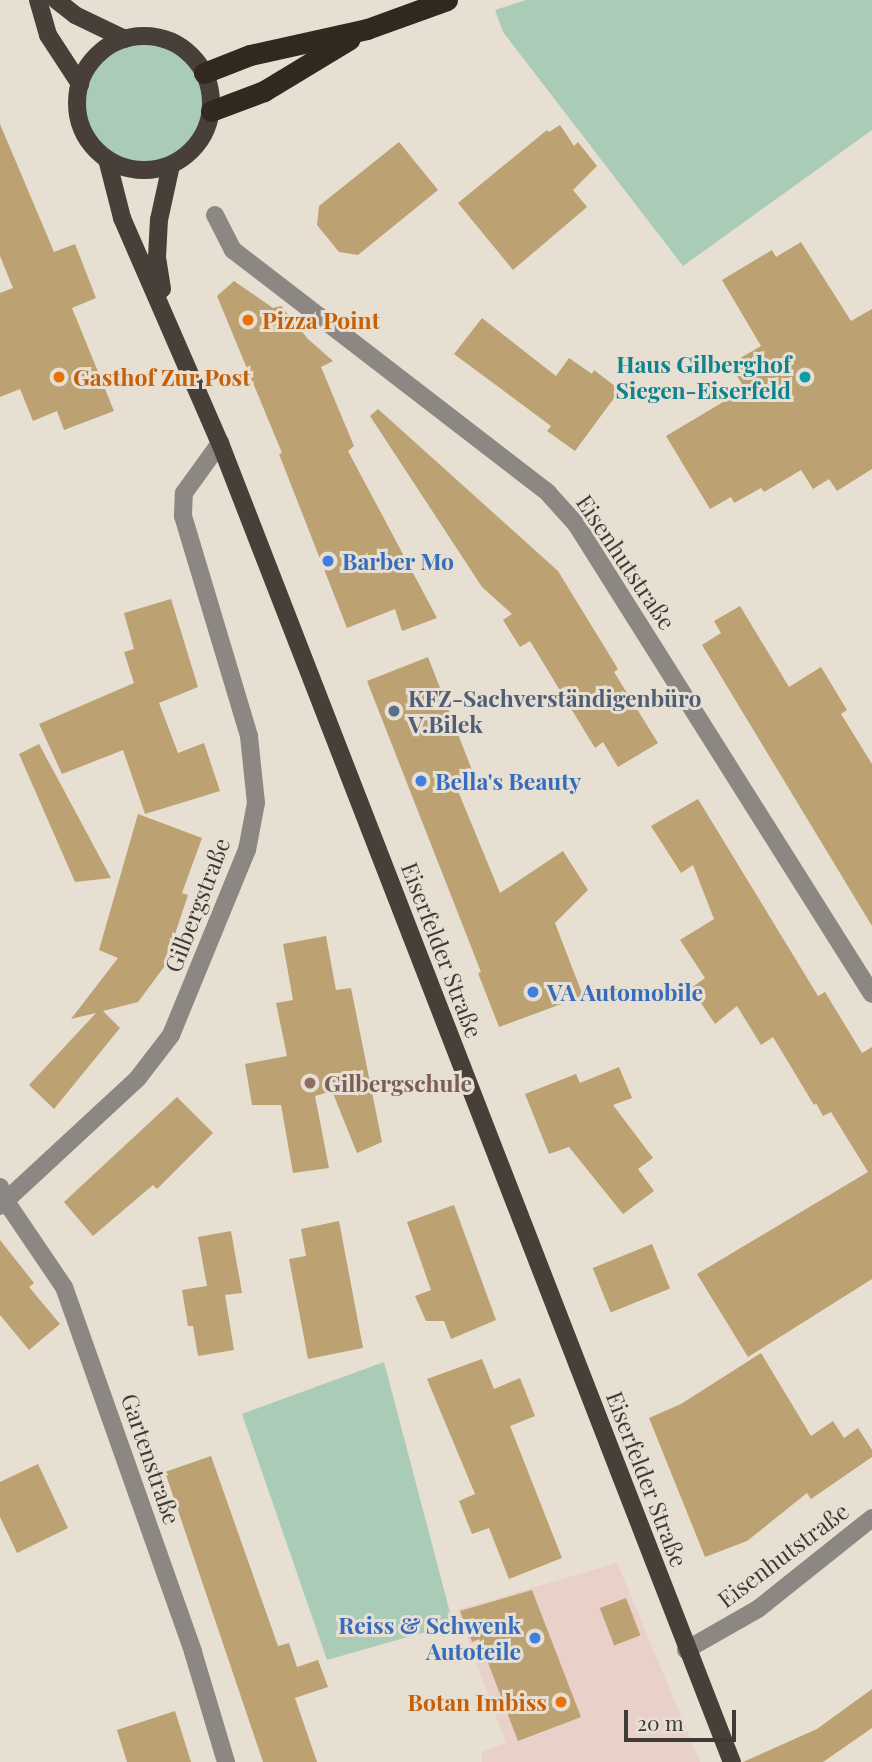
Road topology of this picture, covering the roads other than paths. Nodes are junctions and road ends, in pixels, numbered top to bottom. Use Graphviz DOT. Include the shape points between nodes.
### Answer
graph roads {
  1 [pos="38,0"];
  2 [pos="56,0"];
  3 [pos="447,0"];
  4 [pos="367,29"];
  5 [pos="125,39"];
  6 [pos="204,73"];
  7 [pos="80,84"];
  8 [pos="211,111"];
  9 [pos="107,159"];
  10 [pos="171,164"];
  11 [pos="215,215"];
  12 [pos="166,314"];
  13 [pos="220,443"];
  14 [pos="872,994"];
  15 [pos="2,1198"];
  16 [pos="872,1518"];
  17 [pos="687,1650"];
  18 [pos="226,1762"];
  19 [pos="732,1762"];
  1 -- 7 [label="main road" via="48,35"];
  2 -- 5 [label="main road" via="75,15"];
  3 -- 4 [label="highway"];
  4 -- 6 [label="highway" via="250,55"];
  4 -- 8 [label="highway" via="264,91"];
  5 -- 6 [label="main road" via="162,38 179,46"];
  5 -- 7 [label="main road" via="105,49"];
  6 -- 8 [label="main road"];
  7 -- 9 [label="main road, Eiserfelder Straße" via="81,126"];
  8 -- 10 [label="main road" via="198,143"];
  9 -- 10 [label="main road" via="127,168 150,170"];
  9 -- 12 [label="main road, Eiserfelder Straße" via="122,218"];
  10 -- 12 [label="main road, Eiserfelder Straße" via="159,220 157,257"];
  11 -- 14 [label="street, Eisenhutstraße" via="233,250 548,494 576,524"];
  12 -- 13 [label="main road, Eiserfelder Straße"];
  13 -- 15 [label="street, Gilbergstraße" via="184,493 183,516 249,736 256,803 247,850 171,1035 138,1077"];
  13 -- 17 [label="main road, Eiserfelder Straße"];
  15 -- 18 [label="street, Gartenstraße" via="64,1287 193,1652"];
  16 -- 17 [label="street, Eisenhutstraße" via="758,1609"];
  17 -- 19 [label="main road, Eiserfelder Straße"];
}
